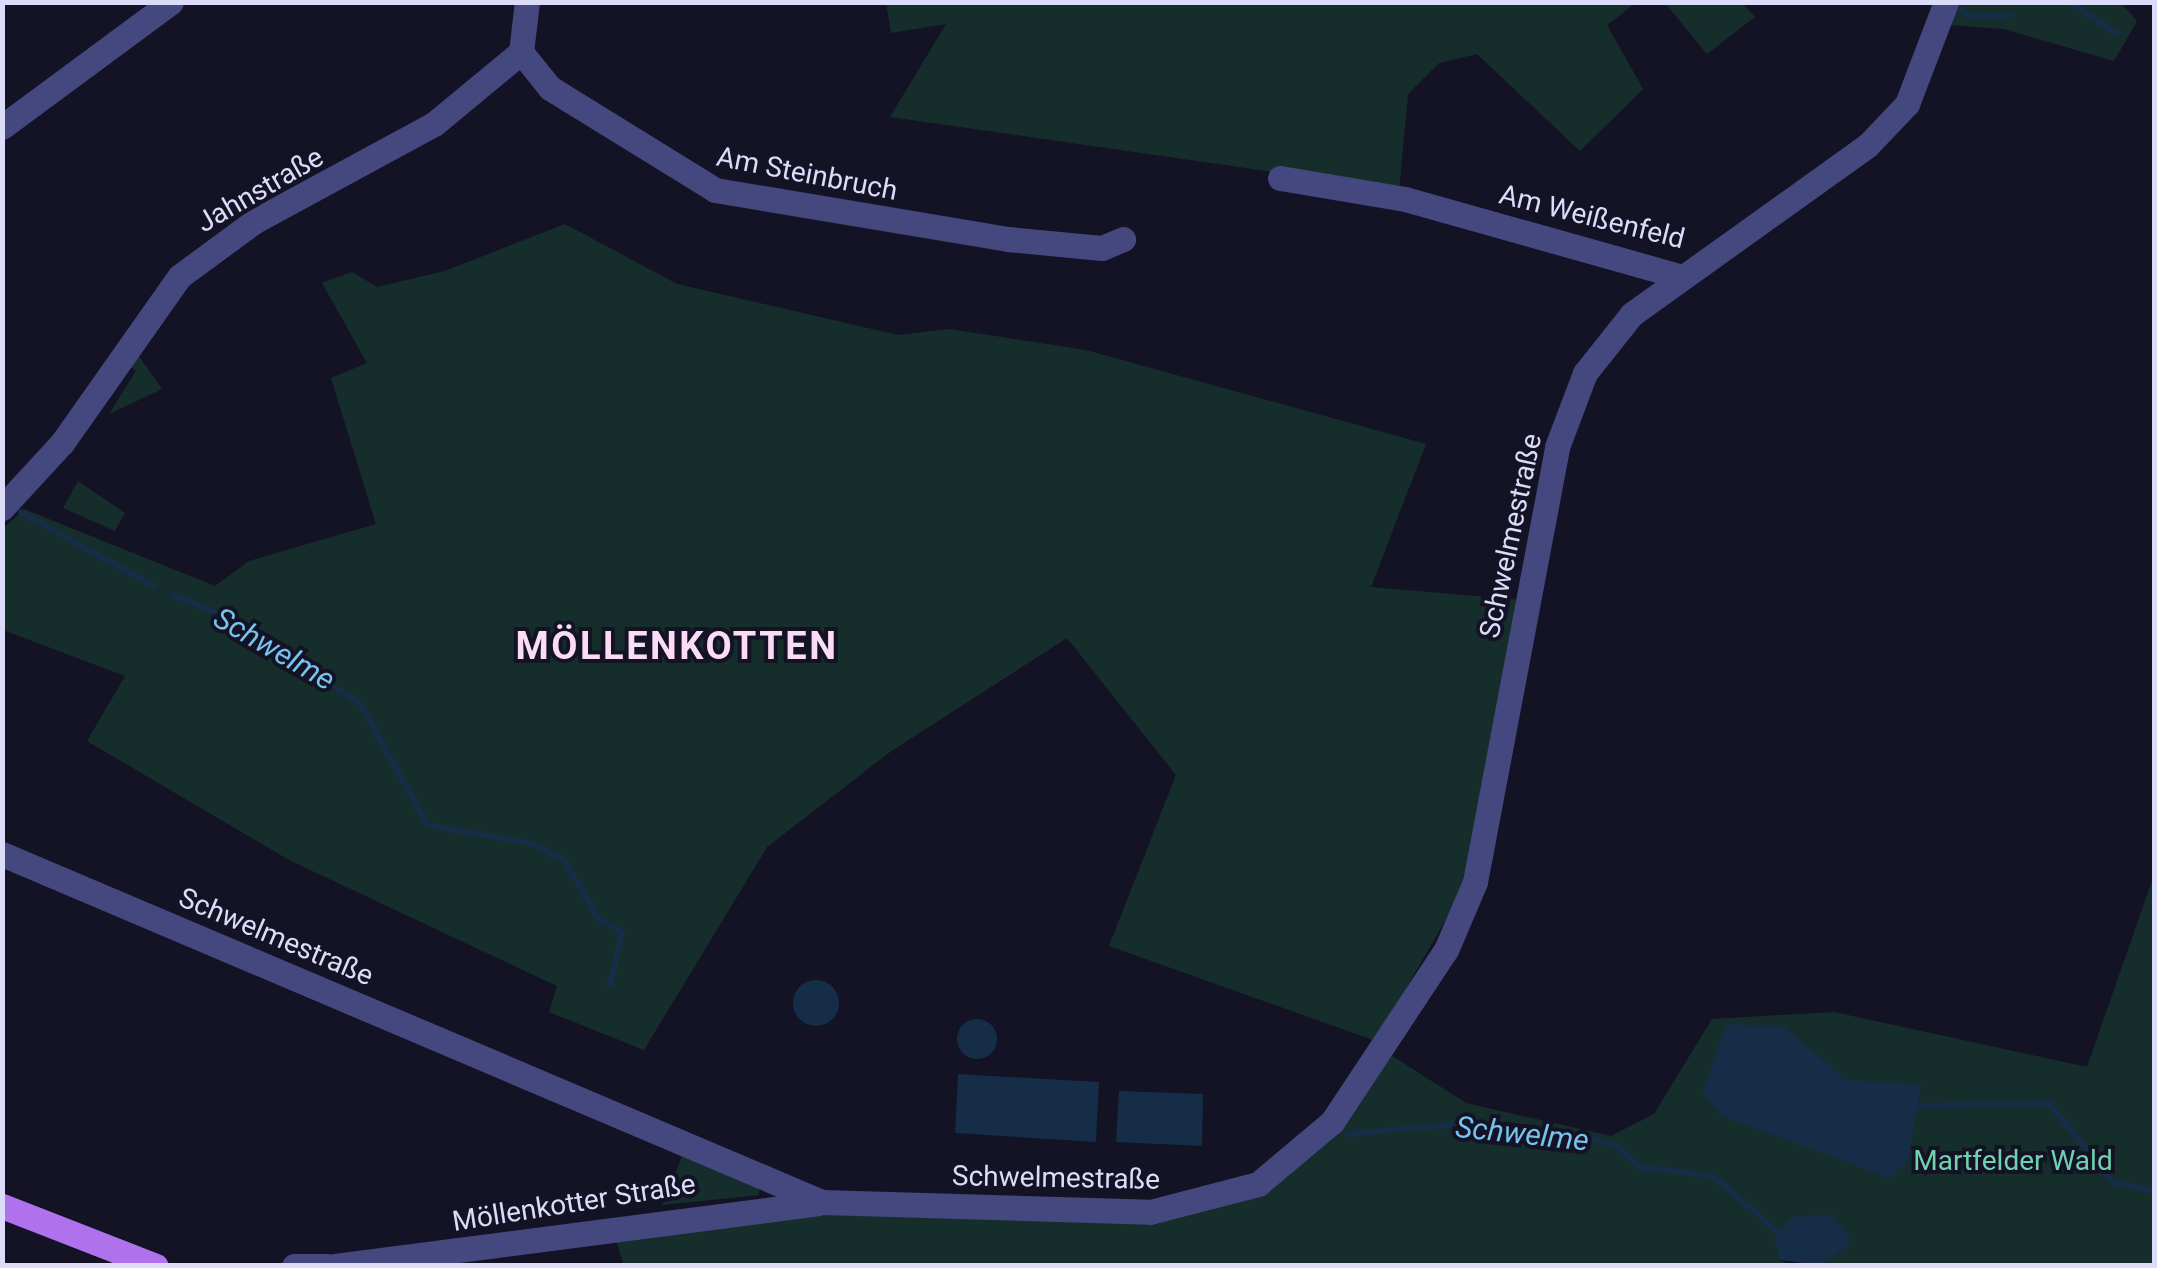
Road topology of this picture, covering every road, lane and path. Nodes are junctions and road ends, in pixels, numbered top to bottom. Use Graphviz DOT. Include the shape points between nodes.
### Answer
graph roads {
  1 [pos="171,2"];
  2 [pos="527,2"];
  3 [pos="1945,6"];
  4 [pos="521,52"];
  5 [pos="2,127"];
  6 [pos="1280,178"];
  7 [pos="1123,239"];
  8 [pos="1683,277"];
  9 [pos="2,508"];
  10 [pos="2,854"];
  11 [pos="822,1202"];
  12 [pos="2,1206"];
  13 [pos="493,1256"];
  14 [pos="156,1266"];
  15 [pos="294,1266"];
  16 [pos="327,1266"];
  17 [pos="335,1266"];
  1 -- 5 [label="street"];
  2 -- 4 [label="street"];
  3 -- 8 [label="street, Am Weißenfeld" via="1906,104 1867,146"];
  4 -- 7 [label="street, Am Steinbruch" via="562,96 715,190 1026,241 1102,248"];
  4 -- 9 [label="street, Jahnstraße" via="434,124 255,222 180,276 62,443"];
  6 -- 8 [label="street, Am Weißenfeld" via="1405,199"];
  8 -- 11 [label="street, Schwelmestraße" via="1632,314 1585,374 1556,447 1475,882 1446,950 1322,1133 1258,1184 1150,1212"];
  10 -- 11 [label="street, Schwelmestraße"];
  11 -- 13 [label="street, Möllenkotter Straße"];
  12 -- 14 [label="main road"];
  13 -- 17 [label="street, Möllenkotter Straße"];
  15 -- 16 [label="street"];
}
